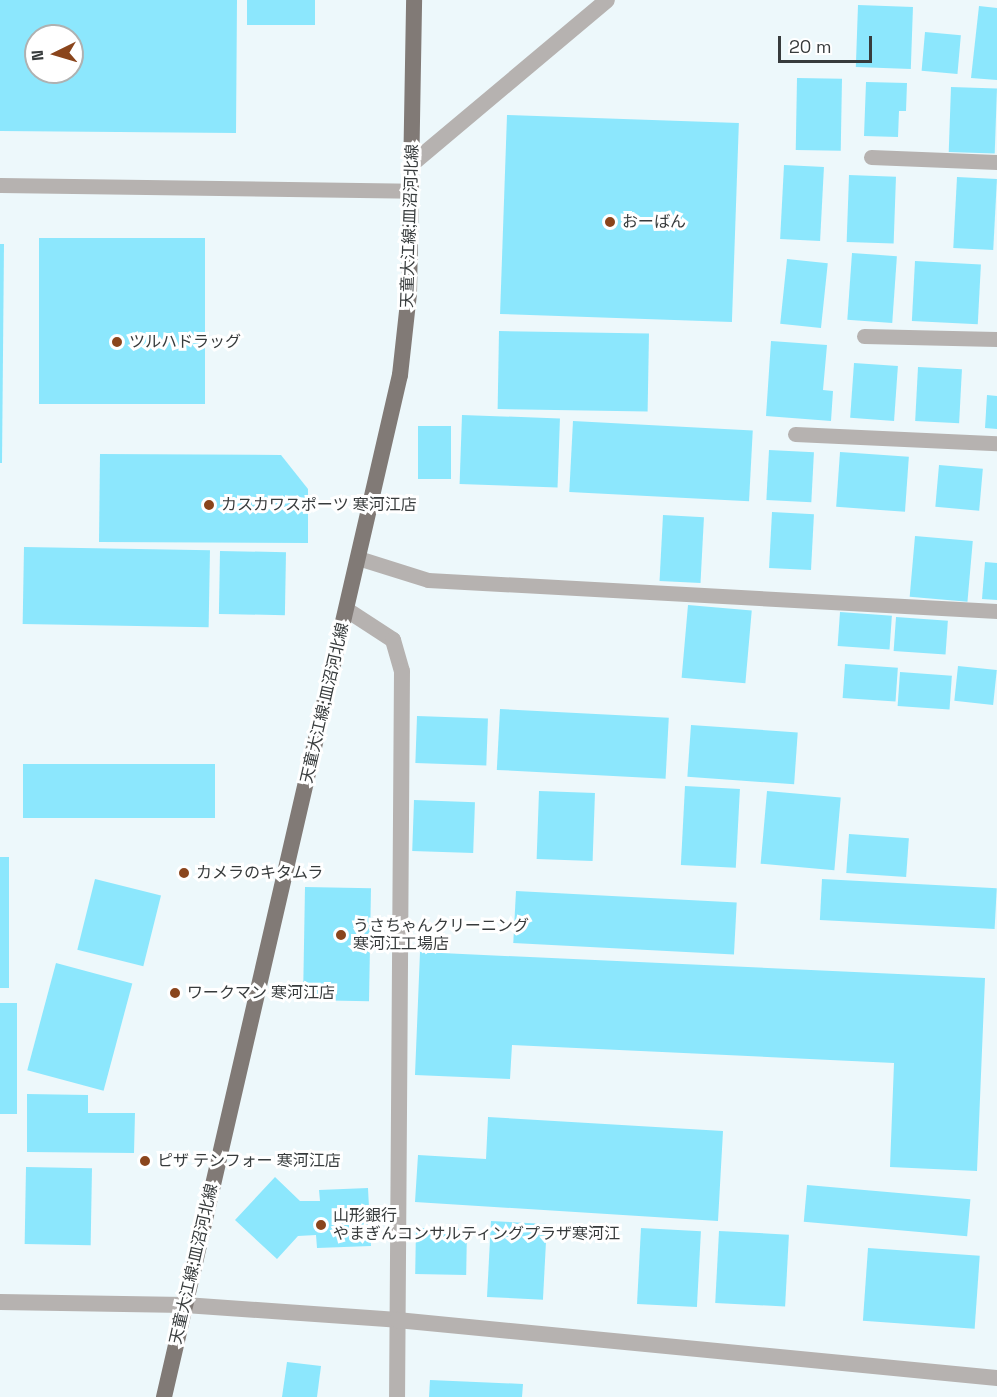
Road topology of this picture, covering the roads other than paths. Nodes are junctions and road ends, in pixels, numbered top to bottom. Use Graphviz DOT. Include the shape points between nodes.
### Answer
graph roads {
  1 [pos="414,0"];
  2 [pos="607,0"];
  3 [pos="871,158"];
  4 [pos="997,162"];
  5 [pos="413,163"];
  6 [pos="0,185"];
  7 [pos="412,191"];
  8 [pos="864,336"];
  9 [pos="997,339"];
  10 [pos="795,434"];
  11 [pos="997,443"];
  12 [pos="358,558"];
  13 [pos="346,610"];
  14 [pos="997,611"];
  15 [pos="0,1302"];
  16 [pos="185,1305"];
  17 [pos="397,1320"];
  18 [pos="997,1378"];
  19 [pos="164,1397"];
  20 [pos="397,1397"];
  1 -- 5 [label="main road, 天童大江線;皿沼河北線"];
  2 -- 5 [label="street"];
  3 -- 4 [label="lane"];
  5 -- 7 [label="main road, 天童大江線;皿沼河北線"];
  6 -- 7 [label="lane"];
  7 -- 12 [label="main road, 天童大江線;皿沼河北線" via="409,293 400,375"];
  8 -- 9 [label="lane"];
  10 -- 11 [label="lane"];
  12 -- 13 [label="main road, 天童大江線;皿沼河北線"];
  12 -- 14 [label="lane" via="428,580"];
  13 -- 16 [label="main road, 天童大江線;皿沼河北線"];
  13 -- 17 [label="street" via="393,640 402,671"];
  15 -- 16 [label="street"];
  16 -- 17 [label="street"];
  16 -- 19 [label="main road, 天童大江線;皿沼河北線"];
  17 -- 18 [label="street"];
  17 -- 20 [label="street"];
}
